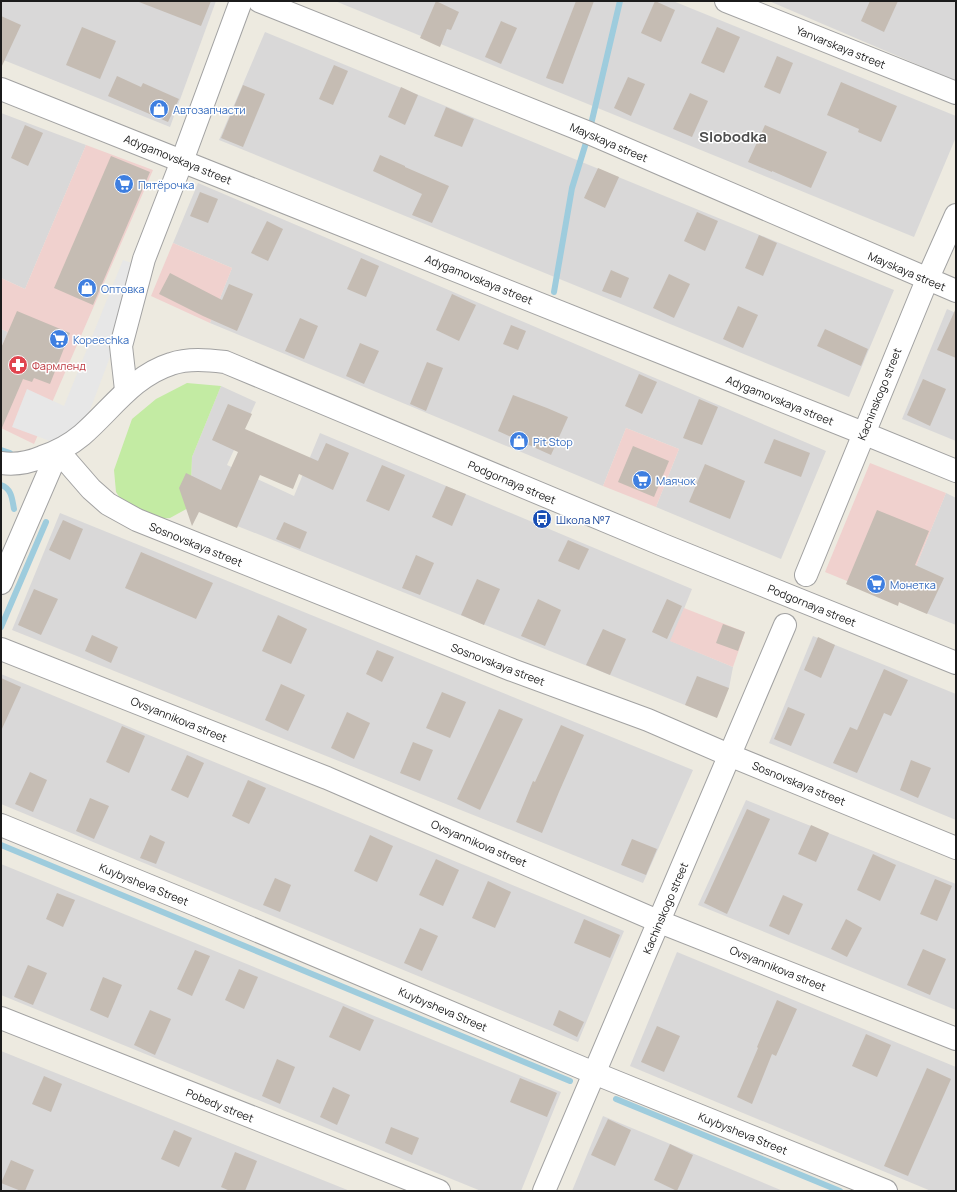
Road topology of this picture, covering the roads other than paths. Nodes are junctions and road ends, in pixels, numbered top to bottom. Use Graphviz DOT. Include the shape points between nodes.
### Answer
graph roads {
  1 [pos="241,1"];
  2 [pos="259,1"];
  3 [pos="726,1"];
  4 [pos="1,89"];
  5 [pos="956,93"];
  6 [pos="182,161"];
  7 [pos="956,215"];
  8 [pos="927,280"];
  9 [pos="956,291"];
  10 [pos="126,390"];
  11 [pos="863,433"];
  12 [pos="58,451"];
  13 [pos="1,463"];
  14 [pos="956,471"];
  15 [pos="806,575"];
  16 [pos="1,583"];
  17 [pos="785,625"];
  18 [pos="1,649"];
  19 [pos="956,663"];
  20 [pos="729,755"];
  21 [pos="1,825"];
  22 [pos="956,848"];
  23 [pos="660,922"];
  24 [pos="1,1018"];
  25 [pos="956,1039"];
  26 [pos="594,1073"];
  27 [pos="439,1191"];
  28 [pos="544,1191"];
  29 [pos="886,1191"];
  1 -- 6 [label="street"];
  2 -- 8 [label="street, Mayskaya street" via="589,133"];
  3 -- 5 [label="street, Yanvarskaya street"];
  4 -- 6 [label="street, Adygamovskaya street"];
  6 -- 10 [label="street" via="144,258 121,346"];
  6 -- 11 [label="street, Adygamovskaya street"];
  7 -- 8 [label="street, Kachinskogo street"];
  8 -- 9 [label="street, Mayskaya street"];
  8 -- 11 [label="street, Kachinskogo street"];
  10 -- 12 [label="street, Podgornaya street" via="81,435"];
  10 -- 19 [label="street, Podgornaya street" via="148,374 172,363 199,360 225,362 663,545"];
  11 -- 14 [label="street, Adygamovskaya street"];
  11 -- 15 [label="street, Kachinskogo street"];
  12 -- 13 [label="street, Podgornaya street" via="26,463"];
  12 -- 16 [label="street"];
  12 -- 20 [label="street, Sosnovskaya street" via="91,489 108,504 137,520 512,670 648,720"];
  17 -- 20 [label="street, Kachinskogo street"];
  18 -- 23 [label="street, Ovsyannikova street" via="327,778"];
  20 -- 22 [label="street, Sosnovskaya street"];
  20 -- 23 [label="street, Kachinskogo street"];
  21 -- 26 [label="street, Kuybysheva Street"];
  23 -- 25 [label="street, Ovsyannikova street"];
  23 -- 26 [label="street, Kachinskogo street"];
  24 -- 27 [label="street, Pobedy street"];
  26 -- 28 [label="street, Kachinskogo street"];
  26 -- 29 [label="street, Kuybysheva Street"];
}
